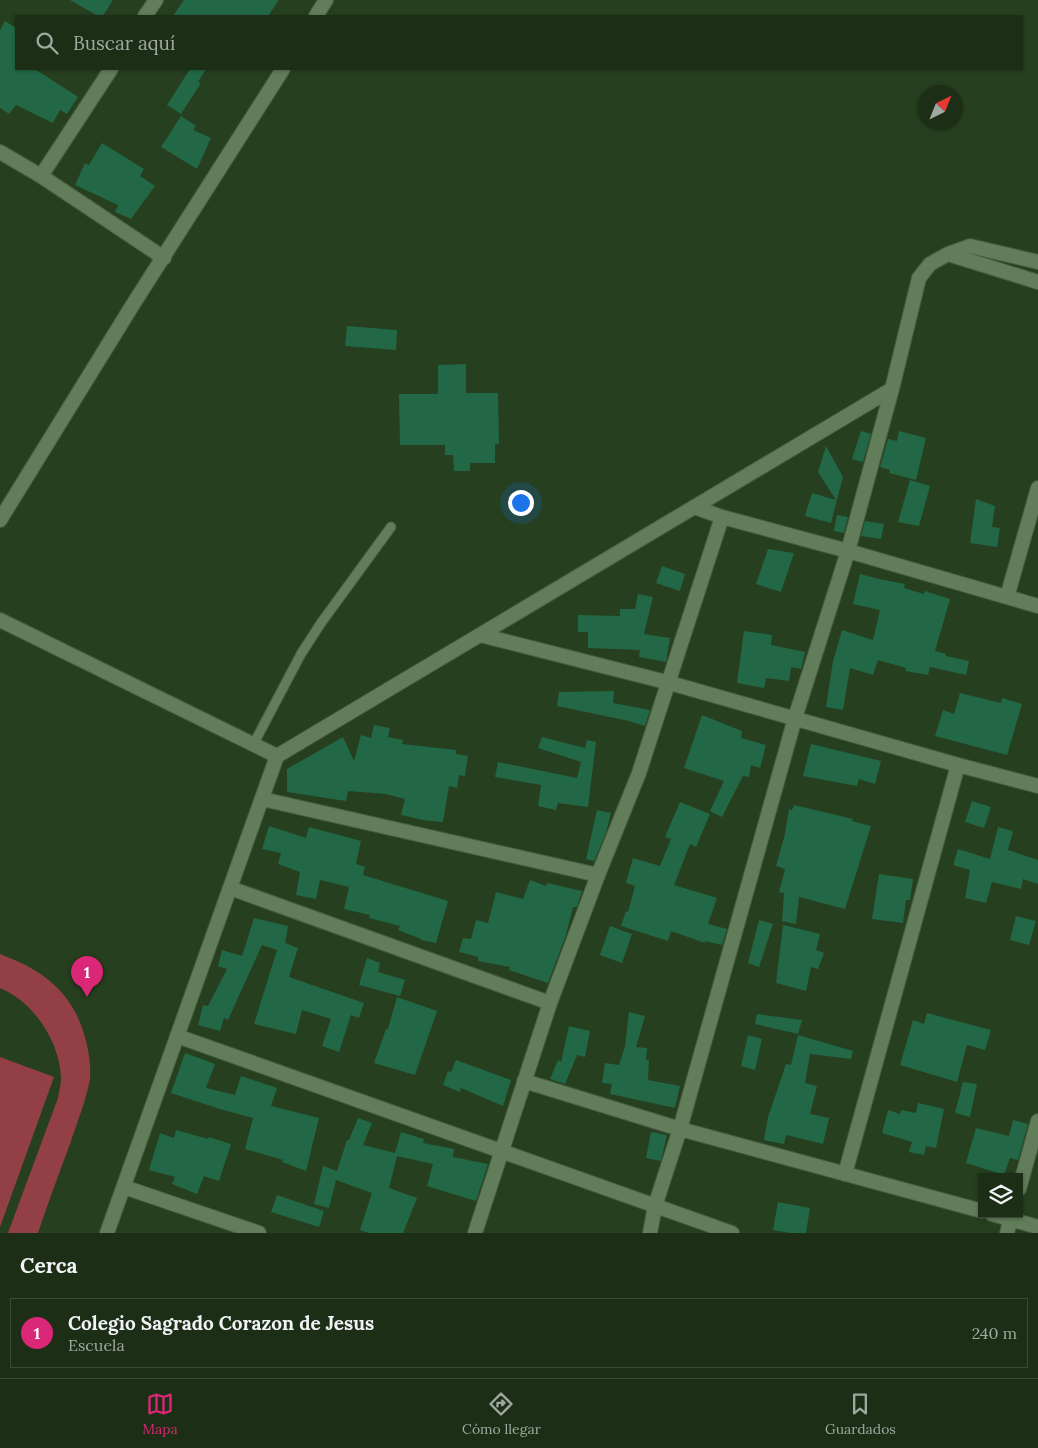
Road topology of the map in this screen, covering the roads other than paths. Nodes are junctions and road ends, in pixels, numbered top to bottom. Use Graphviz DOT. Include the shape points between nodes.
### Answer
graph roads {
  1 [pos="156,0"];
  2 [pos="326,0"];
  3 [pos="146,15"];
  4 [pos="317,15"];
  5 [pos="110,70"];
  6 [pos="282,70"];
  7 [pos="0,152"];
  8 [pos="41,176"];
  9 [pos="948,254"];
  10 [pos="164,258"];
  11 [pos="1038,262"];
  12 [pos="1038,282"];
  13 [pos="892,389"];
  14 [pos="1038,488"];
  15 [pos="694,507"];
  16 [pos="722,517"];
  17 [pos="0,520"];
  18 [pos="391,527"];
  19 [pos="848,551"];
  20 [pos="1007,597"];
  21 [pos="1038,606"];
  22 [pos="0,620"];
  23 [pos="480,635"];
  24 [pos="670,682"];
  25 [pos="795,718"];
  26 [pos="253,745"];
  27 [pos="277,756"];
  28 [pos="958,765"];
  29 [pos="1038,786"];
  30 [pos="262,799"];
  31 [pos="598,875"];
  32 [pos="230,888"];
  33 [pos="550,1003"];
  34 [pos="177,1036"];
  35 [pos="524,1081"];
  36 [pos="1038,1121"];
  37 [pos="680,1129"];
  38 [pos="502,1150"];
  39 [pos="845,1174"];
  40 [pos="1023,1175"];
  41 [pos="124,1187"];
  42 [pos="655,1206"];
  43 [pos="978,1210"];
  44 [pos="1010,1222"];
  45 [pos="1038,1227"];
  46 [pos="107,1233"];
  47 [pos="259,1233"];
  48 [pos="475,1233"];
  49 [pos="650,1233"];
  50 [pos="732,1233"];
  1 -- 3 [label="street"];
  2 -- 4 [label="street"];
  5 -- 8 [label="street"];
  6 -- 10 [label="street"];
  7 -- 8 [label="street"];
  8 -- 10 [label="street"];
  9 -- 11 [label="street" via="970,246"];
  9 -- 12 [label="street"];
  9 -- 13 [label="street" via="930,264 919,278"];
  10 -- 17 [label="street"];
  13 -- 15 [label="street"];
  13 -- 19 [label="street"];
  14 -- 20 [label="street"];
  15 -- 16 [label="street"];
  15 -- 23 [label="street"];
  16 -- 19 [label="street"];
  16 -- 24 [label="street"];
  18 -- 26 [label="lane" via="301,654"];
  19 -- 20 [label="street"];
  19 -- 25 [label="street"];
  20 -- 21 [label="street"];
  22 -- 26 [label="street"];
  23 -- 24 [label="street"];
  23 -- 27 [label="street"];
  24 -- 25 [label="street"];
  24 -- 31 [label="street" via="639,774"];
  25 -- 28 [label="street"];
  25 -- 37 [label="street"];
  26 -- 27 [label="street"];
  27 -- 30 [label="street"];
  28 -- 29 [label="street"];
  28 -- 39 [label="street"];
  30 -- 31 [label="street"];
  30 -- 32 [label="street"];
  31 -- 33 [label="street"];
  32 -- 33 [label="street"];
  32 -- 34 [label="street"];
  33 -- 35 [label="street"];
  34 -- 38 [label="street"];
  34 -- 41 [label="street"];
  35 -- 37 [label="street"];
  35 -- 38 [label="street"];
  36 -- 40 [label="street"];
  37 -- 39 [label="street"];
  37 -- 42 [label="street"];
  38 -- 42 [label="street"];
  38 -- 48 [label="street"];
  39 -- 43 [label="street"];
  41 -- 46 [label="street"];
  41 -- 47 [label="street"];
  42 -- 49 [label="street"];
  42 -- 50 [label="street"];
  44 -- 45 [label="street"];
}
